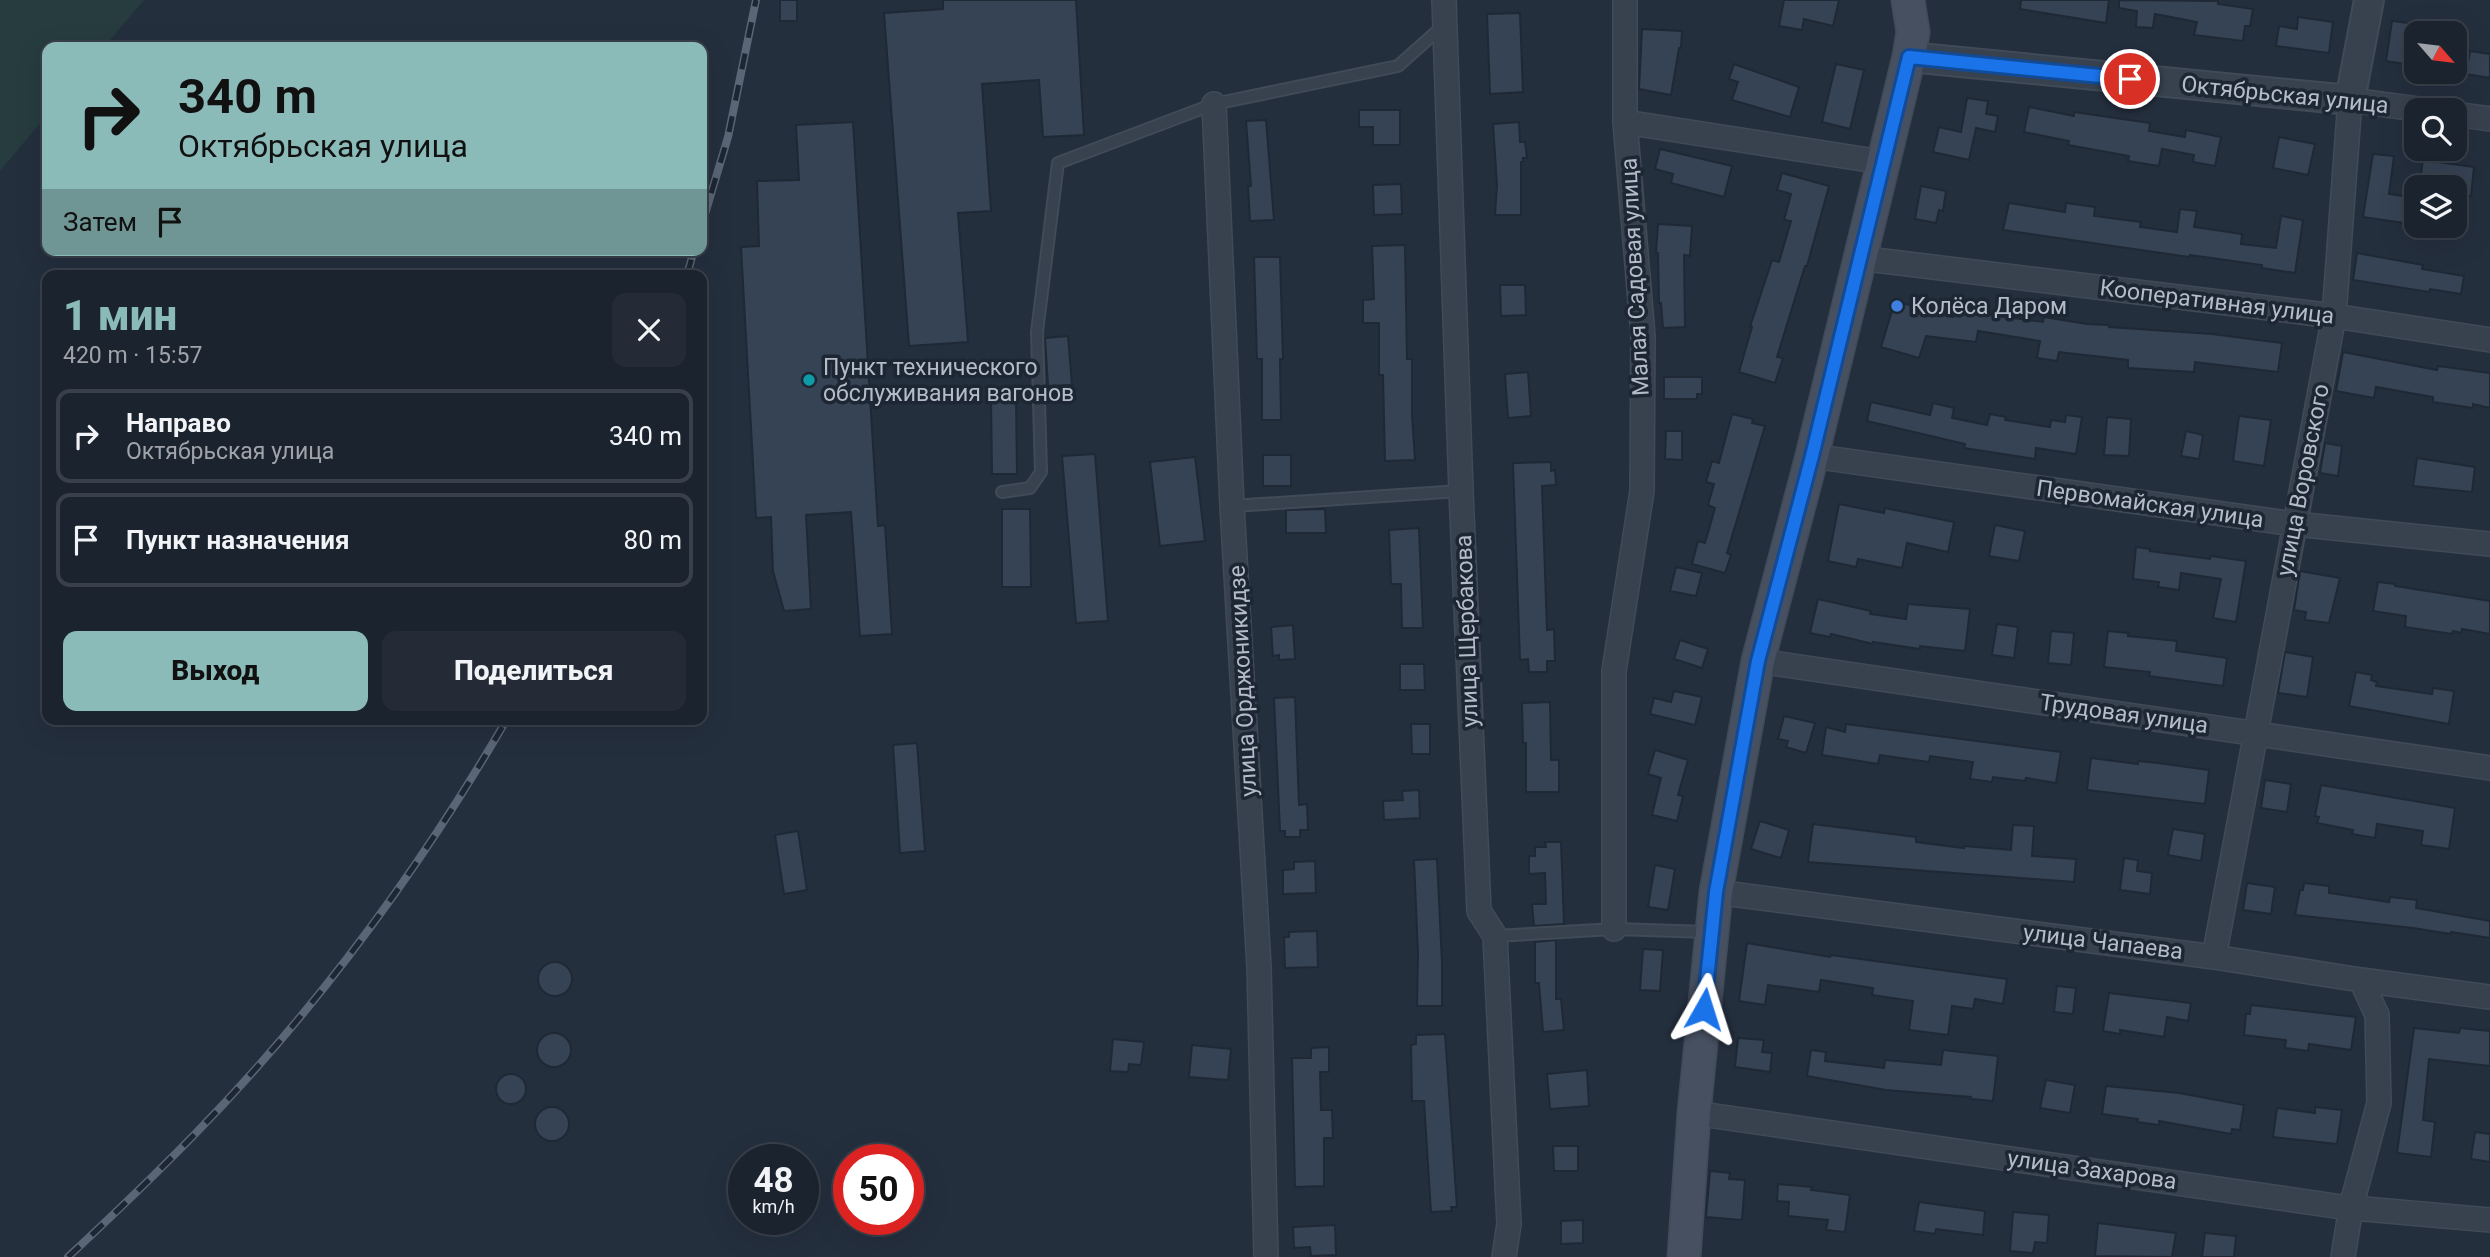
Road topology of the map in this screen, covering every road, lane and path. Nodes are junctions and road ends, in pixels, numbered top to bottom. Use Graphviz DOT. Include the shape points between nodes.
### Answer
graph roads {
  1 [pos="1444,0"];
  2 [pos="1626,0"];
  3 [pos="1908,0"];
  4 [pos="2369,0"];
  5 [pos="1444,25"];
  6 [pos="1909,57"];
  7 [pos="2350,100"];
  8 [pos="1214,104"];
  9 [pos="2404,107"];
  10 [pos="2467,116"];
  11 [pos="2490,119"];
  12 [pos="1625,122"];
  13 [pos="1882,162"];
  14 [pos="1859,258"];
  15 [pos="2334,316"];
  16 [pos="2490,340"];
  17 [pos="1812,456"];
  18 [pos="1461,491"];
  19 [pos="1002,492"];
  20 [pos="1232,506"];
  21 [pos="2295,524"];
  22 [pos="2490,544"];
  23 [pos="1758,661"];
  24 [pos="2256,734"];
  25 [pos="2490,768"];
  26 [pos="1716,892"];
  27 [pos="1614,929"];
  28 [pos="1712,932"];
  29 [pos="1495,936"];
  30 [pos="2214,957"];
  31 [pos="2361,980"];
  32 [pos="2490,997"];
  33 [pos="1694,1113"];
  34 [pos="2351,1208"];
  35 [pos="2490,1220"];
  36 [pos="1266,1257"];
  37 [pos="1504,1257"];
  38 [pos="1684,1257"];
  39 [pos="2343,1257"];
  1 -- 5 [label="street, улица Щербакова"];
  2 -- 12 [label="street, Малая Садовая улица"];
  3 -- 6 [label="main road" via="1913,32"];
  4 -- 7 [label="street, улица Воровского"];
  5 -- 8 [label="lane" via="1398,66"];
  5 -- 18 [label="street, улица Щербакова"];
  6 -- 7 [label="street, Октябрьская улица"];
  6 -- 13 [label="main road"];
  7 -- 9 [label="street, Октябрьская улица"];
  7 -- 15 [label="street, улица Воровского"];
  8 -- 19 [label="lane" via="1058,163 1037,332 1041,472 1030,488"];
  8 -- 20 [label="street, улица Орджоникидзе"];
  10 -- 11 [label="street"];
  12 -- 13 [label="street"];
  12 -- 27 [label="street, Малая Садовая улица" via="1643,336 1642,491 1614,671"];
  13 -- 14 [label="main road"];
  14 -- 15 [label="street, Кооперативная улица"];
  14 -- 17 [label="main road"];
  15 -- 16 [label="street, Кооперативная улица"];
  15 -- 21 [label="street, улица Воровского"];
  17 -- 21 [label="street, Первомайская улица"];
  17 -- 23 [label="main road"];
  18 -- 20 [label="lane"];
  18 -- 29 [label="street, улица Щербакова" via="1479,911"];
  20 -- 36 [label="street, улица Орджоникидзе" via="1259,967"];
  21 -- 22 [label="street, Первомайская улица"];
  21 -- 24 [label="street, улица Воровского"];
  23 -- 24 [label="street, Трудовая улица"];
  23 -- 26 [label="main road"];
  24 -- 25 [label="street, Трудовая улица"];
  24 -- 30 [label="street, улица Воровского"];
  26 -- 28 [label="main road"];
  26 -- 30 [label="street, улица Чапаева"];
  27 -- 28 [label="lane"];
  27 -- 29 [label="lane"];
  28 -- 33 [label="main road"];
  29 -- 37 [label="street, улица Щербакова" via="1509,1224"];
  30 -- 31 [label="street, улица Чапаева"];
  31 -- 32 [label="street, улица Чапаева"];
  31 -- 34 [label="street" via="2377,1015 2379,1103"];
  33 -- 34 [label="street, улица Захарова"];
  33 -- 38 [label="main road"];
  34 -- 35 [label="street, улица Захарова"];
  34 -- 39 [label="street"];
}
